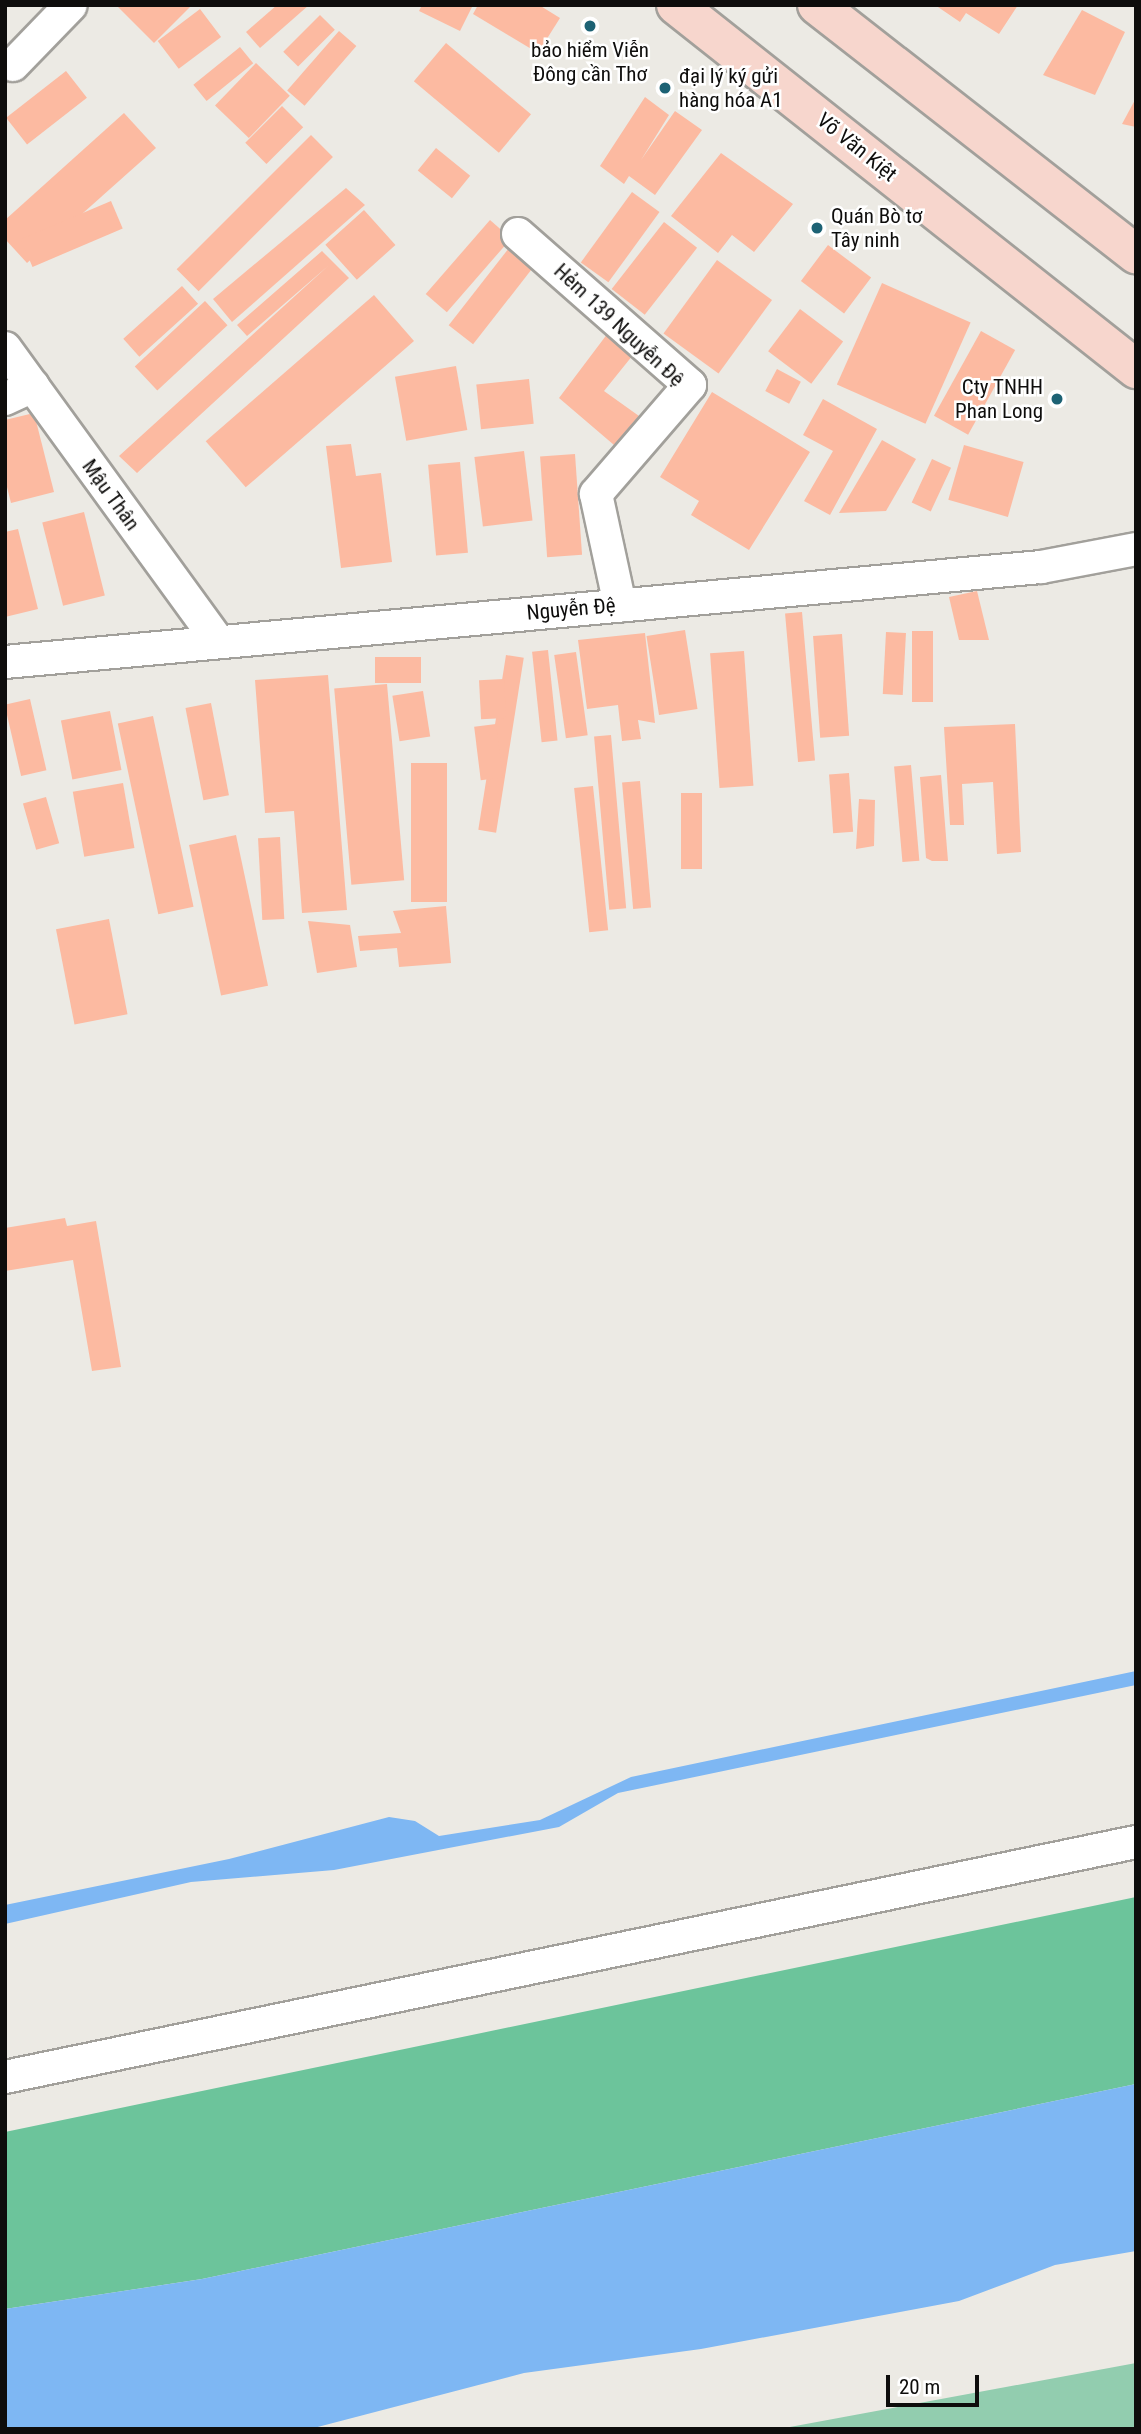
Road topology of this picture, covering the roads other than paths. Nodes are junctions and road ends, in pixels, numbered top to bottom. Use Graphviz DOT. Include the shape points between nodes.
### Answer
graph roads {
  1 [pos="71,5"];
  2 [pos="676,5"];
  3 [pos="817,5"];
  4 [pos="13,65"];
  5 [pos="518,234"];
  6 [pos="1136,254"];
  7 [pos="5,348"];
  8 [pos="1136,369"];
  9 [pos="19,393"];
  10 [pos="1136,526"];
  11 [pos="1136,549"];
  12 [pos="1041,567"];
  13 [pos="620,605"];
  14 [pos="218,641"];
  15 [pos="5,662"];
  16 [pos="1136,1842"];
  17 [pos="5,2077"];
  1 -- 4 [label="street"];
  2 -- 8 [label="main road, Võ Văn Kiệt"];
  3 -- 6 [label="main road"];
  5 -- 13 [label="street, Hẻm 139 Nguyễn Đệ" via="690,385 596,495"];
  7 -- 9 [label="street, Mậu Thân"];
  9 -- 14 [label="street, Mậu Thân"];
  10 -- 12 [label="street"];
  11 -- 12 [label="street, Nguyễn Đệ"];
  12 -- 13 [label="street, Nguyễn Đệ"];
  13 -- 14 [label="street, Nguyễn Đệ"];
  14 -- 15 [label="street, Nguyễn Đệ"];
  16 -- 17 [label="street"];
}
